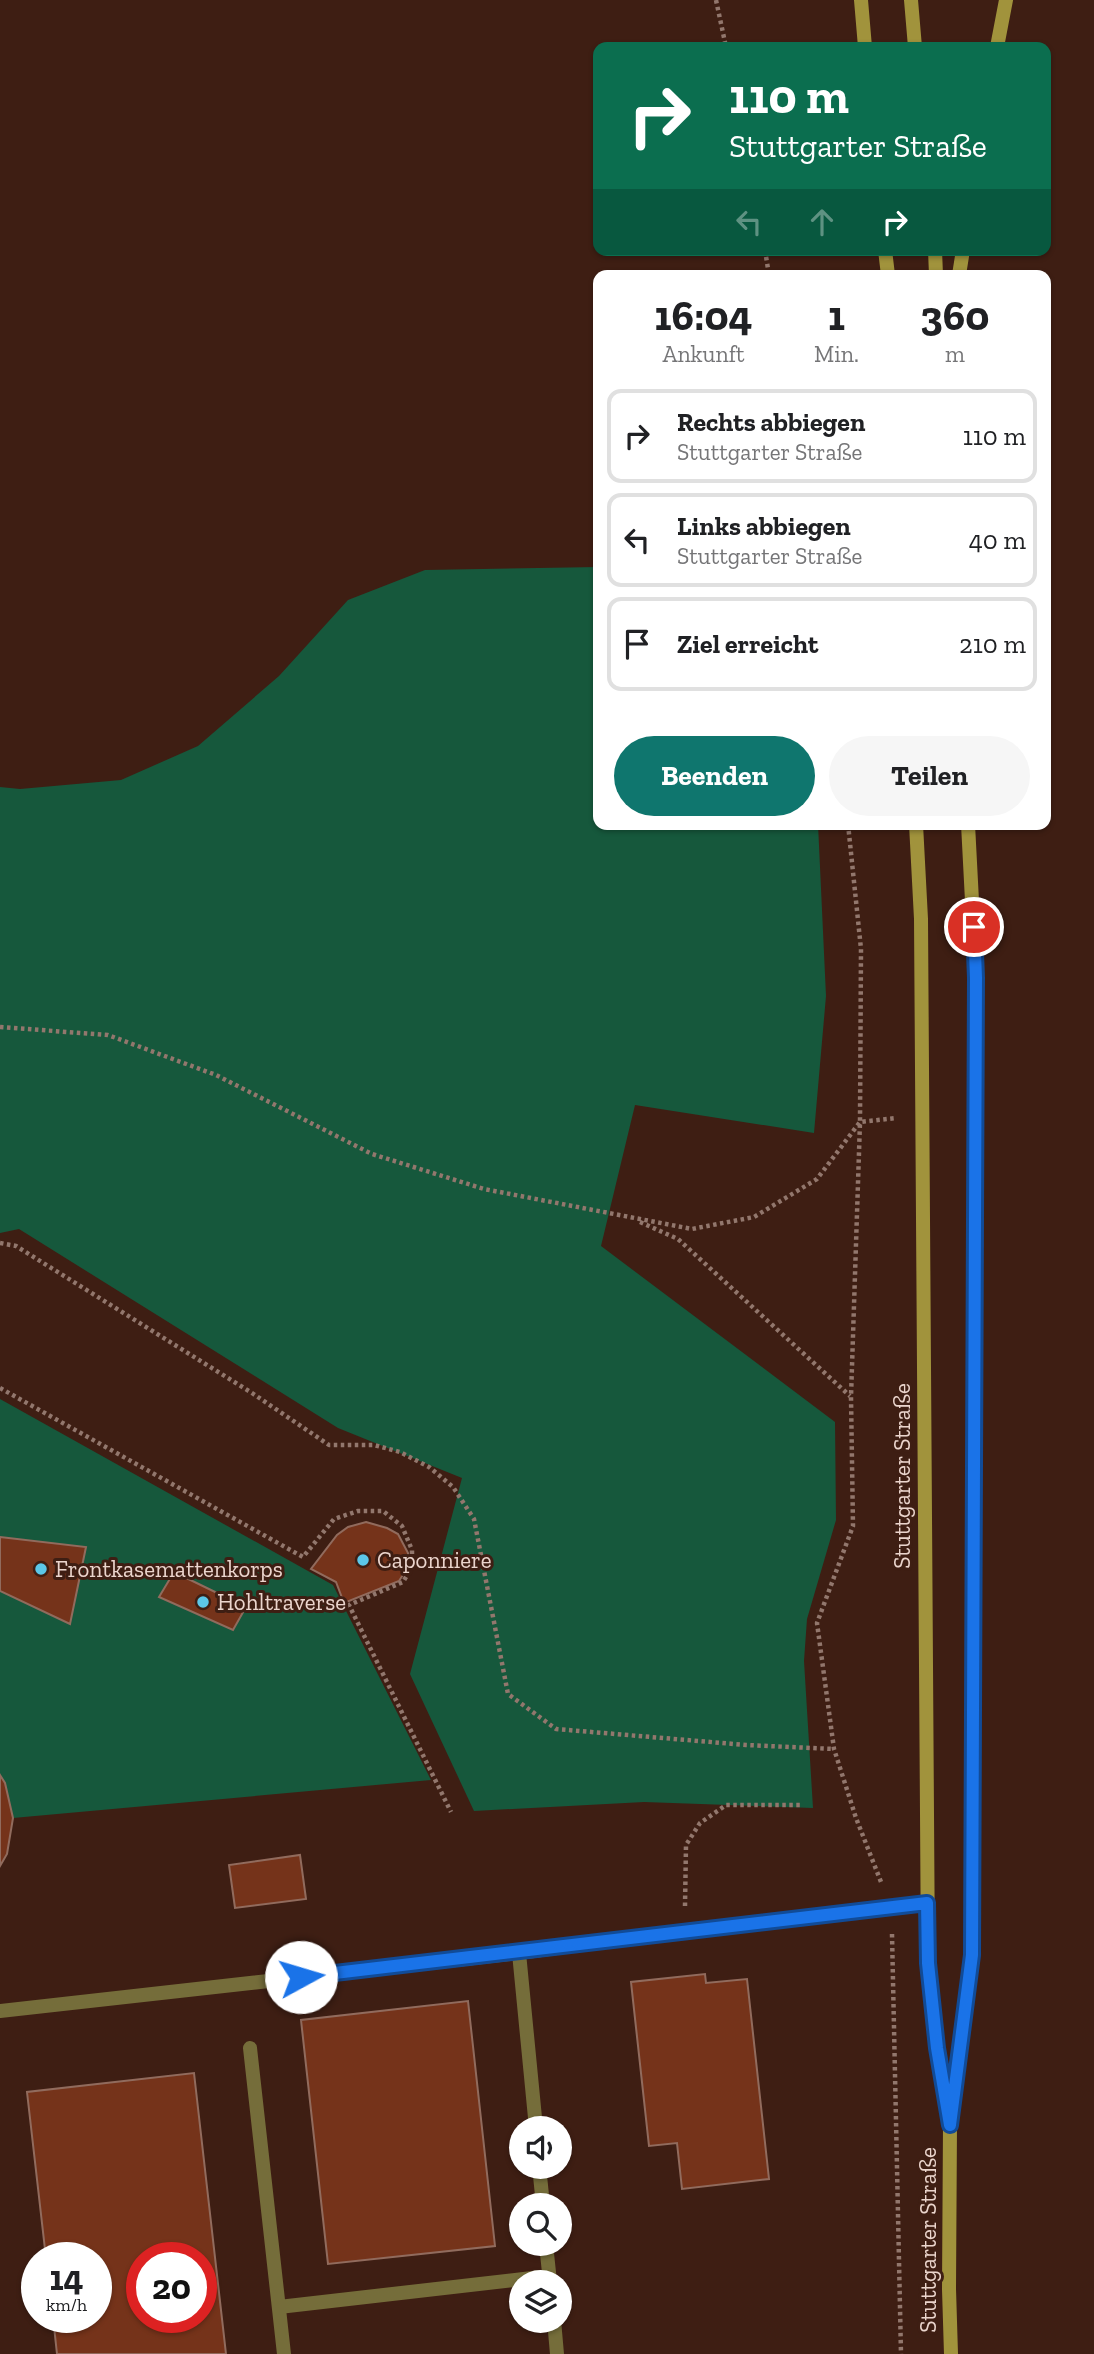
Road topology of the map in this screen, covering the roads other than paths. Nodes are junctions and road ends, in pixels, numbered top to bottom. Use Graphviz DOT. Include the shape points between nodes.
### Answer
graph roads {
  1 [pos="860,0"];
  2 [pos="911,0"];
  3 [pos="1006,0"];
  4 [pos="864,42"];
  5 [pos="915,42"];
  6 [pos="998,42"];
  7 [pos="916,830"];
  8 [pos="968,830"];
  9 [pos="927,1903"];
  10 [pos="519,1953"];
  11 [pos="0,2011"];
  12 [pos="250,2048"];
  13 [pos="535,2116"];
  14 [pos="950,2125"];
  15 [pos="509,2283"];
  16 [pos="279,2307"];
  17 [pos="555,2333"];
  18 [pos="284,2354"];
  19 [pos="557,2354"];
  20 [pos="951,2354"];
  1 -- 4 [label="main road"];
  2 -- 5 [label="main road"];
  3 -- 6 [label="main road"];
  7 -- 9 [label="main road, Stuttgarter Straße" via="921,919"];
  8 -- 14 [label="main road, Stuttgarter Straße" via="976,978 972,1955"];
  9 -- 10 [label="lane"];
  9 -- 14 [label="main road, Stuttgarter Straße" via="929,1975"];
  10 -- 11 [label="lane"];
  10 -- 13 [label="lane"];
  12 -- 16 [label="lane"];
  14 -- 20 [label="main road, Stuttgarter Straße"];
  15 -- 16 [label="lane"];
  16 -- 18 [label="lane"];
  17 -- 19 [label="lane"];
}
